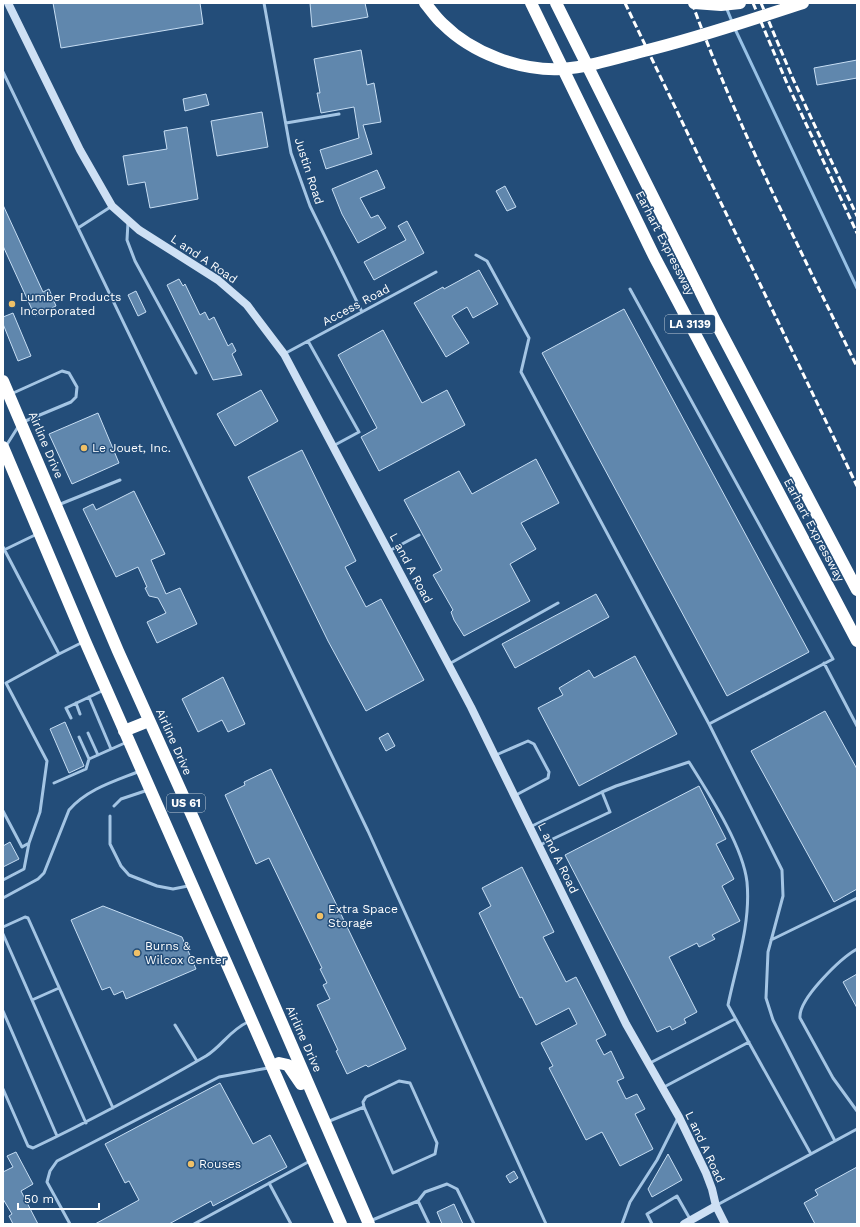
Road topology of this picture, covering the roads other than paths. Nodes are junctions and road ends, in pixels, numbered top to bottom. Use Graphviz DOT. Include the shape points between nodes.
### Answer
graph roads {
  1 [pos="8,3"];
  2 [pos="264,3"];
  3 [pos="425,3"];
  4 [pos="531,3"];
  5 [pos="556,3"];
  6 [pos="694,3"];
  7 [pos="740,3"];
  8 [pos="803,3"];
  9 [pos="3,72"];
  10 [pos="339,114"];
  11 [pos="286,123"];
  12 [pos="112,206"];
  13 [pos="128,220"];
  14 [pos="78,228"];
  15 [pos="476,255"];
  16 [pos="436,272"];
  17 [pos="630,289"];
  18 [pos="362,312"];
  19 [pos="308,341"];
  20 [pos="284,354"];
  21 [pos="196,373"];
  22 [pos="3,381"];
  23 [pos="9,395"];
  24 [pos="21,423"];
  25 [pos="333,446"];
  26 [pos="3,449"];
  27 [pos="120,480"];
  28 [pos="56,506"];
  29 [pos="38,533"];
  30 [pos="419,535"];
  31 [pos="3,549"];
  32 [pos="389,551"];
  33 [pos="857,590"];
  34 [pos="558,604"];
  35 [pos="85,641"];
  36 [pos="857,641"];
  37 [pos="59,654"];
  38 [pos="824,663"];
  39 [pos="448,664"];
  40 [pos="4,684"];
  41 [pos="106,690"];
  42 [pos="88,698"];
  43 [pos="76,703"];
  44 [pos="80,714"];
  45 [pos="71,718"];
  46 [pos="149,721"];
  47 [pos="709,724"];
  48 [pos="857,726"];
  49 [pos="88,732"];
  50 [pos="127,736"];
  51 [pos="79,737"];
  52 [pos="111,750"];
  53 [pos="98,755"];
  54 [pos="495,755"];
  55 [pos="89,759"];
  56 [pos="142,770"];
  57 [pos="54,783"];
  58 [pos="150,790"];
  59 [pos="602,792"];
  60 [pos="514,796"];
  61 [pos="114,806"];
  62 [pos="3,811"];
  63 [pos="110,816"];
  64 [pos="530,827"];
  65 [pos="29,843"];
  66 [pos="539,845"];
  67 [pos="3,880"];
  68 [pos="192,885"];
  69 [pos="3,898"];
  70 [pos="857,898"];
  71 [pos="3,927"];
  72 [pos="3,934"];
  73 [pos="771,940"];
  74 [pos="857,949"];
  75 [pos="59,988"];
  76 [pos="32,1000"];
  77 [pos="3,1011"];
  78 [pos="735,1019"];
  79 [pos="252,1020"];
  80 [pos="175,1025"];
  81 [pos="749,1042"];
  82 [pos="197,1061"];
  83 [pos="649,1064"];
  84 [pos="272,1067"];
  85 [pos="662,1088"];
  86 [pos="3,1089"];
  87 [pos="364,1107"];
  88 [pos="113,1108"];
  89 [pos="857,1111"];
  90 [pos="679,1117"];
  91 [pos="86,1123"];
  92 [pos="326,1125"];
  93 [pos="857,1129"];
  94 [pos="58,1136"];
  95 [pos="835,1141"];
  96 [pos="811,1154"];
  97 [pos="313,1159"];
  98 [pos="269,1183"];
  99 [pos="418,1201"];
  100 [pos="716,1206"];
  101 [pos="687,1222"];
  102 [pos="369,1223"];
  103 [pos="70,1224"];
  104 [pos="194,1224"];
  105 [pos="291,1224"];
  106 [pos="341,1224"];
  107 [pos="429,1224"];
  108 [pos="474,1224"];
  109 [pos="546,1224"];
  110 [pos="622,1224"];
  111 [pos="652,1224"];
  112 [pos="725,1224"];
  1 -- 12 [label="street, L and A Road" via="80,150"];
  2 -- 11 [label="lane, Justin Road"];
  3 -- 8 [label="highway, bridge" via="442,24 476,47 504,60 535,68 561,69 589,65 661,47"];
  4 -- 36 [label="highway, Earhart Expressway / LA 3139" via="654,256"];
  5 -- 33 [label="highway, Earhart Expressway / LA 3139" via="715,321"];
  6 -- 7 [label="highway"];
  9 -- 14 [label="lane"];
  10 -- 11 [label="lane"];
  11 -- 18 [label="lane, Justin Road" via="291,152 310,206"];
  12 -- 13 [label="street, L and A Road"];
  12 -- 14 [label="lane"];
  13 -- 20 [label="street, L and A Road" via="139,230 218,280 248,305"];
  13 -- 21 [label="lane" via="127,240 135,261"];
  14 -- 109 [label="lane" via="368,831"];
  15 -- 47 [label="lane" via="488,261 529,338 521,372"];
  16 -- 18 [label="lane, Access Road"];
  17 -- 38 [label="lane" via="833,659"];
  18 -- 19 [label="lane, Access Road"];
  19 -- 20 [label="lane, Access Road"];
  19 -- 25 [label="lane" via="359,432"];
  20 -- 25 [label="street, L and A Road"];
  22 -- 23 [label="highway, Airline Drive / US 61"];
  23 -- 24 [label="highway, Airline Drive / US 61"];
  23 -- 24 [label="lane" via="62,371 70,374 77,387 76,397 71,402"];
  24 -- 26 [label="lane"];
  24 -- 28 [label="highway, Airline Drive / US 61"];
  25 -- 32 [label="street, L and A Road"];
  26 -- 29 [label="highway, US 61"];
  27 -- 28 [label="lane"];
  28 -- 46 [label="highway, Airline Drive / US 61"];
  29 -- 31 [label="lane"];
  29 -- 35 [label="highway, US 61"];
  30 -- 32 [label="lane"];
  31 -- 37 [label="lane"];
  32 -- 39 [label="street, L and A Road"];
  34 -- 39 [label="lane"];
  35 -- 37 [label="lane"];
  35 -- 41 [label="highway, US 61"];
  37 -- 40 [label="lane"];
  38 -- 47 [label="lane"];
  38 -- 48 [label="lane"];
  39 -- 54 [label="street, L and A Road"];
  40 -- 65 [label="lane" via="47,761 40,812"];
  41 -- 42 [label="lane"];
  41 -- 50 [label="highway, US 61"];
  42 -- 43 [label="lane"];
  42 -- 52 [label="lane"];
  43 -- 44 [label="lane"];
  43 -- 45 [label="lane" via="66,708"];
  46 -- 50 [label="highway"];
  46 -- 92 [label="highway, Airline Drive / US 61"];
  47 -- 73 [label="lane" via="782,870 783,896"];
  49 -- 53 [label="lane"];
  50 -- 52 [label="lane"];
  50 -- 56 [label="highway, US 61"];
  51 -- 55 [label="lane"];
  52 -- 53 [label="lane"];
  53 -- 55 [label="lane"];
  54 -- 60 [label="street, L and A Road"];
  54 -- 60 [label="lane" via="528,740 534,744 549,772 548,778"];
  55 -- 57 [label="lane" via="86,769"];
  56 -- 58 [label="highway, US 61"];
  56 -- 69 [label="lane" via="92,792 76,802 69,810 44,873"];
  58 -- 61 [label="lane" via="120,799"];
  58 -- 68 [label="highway, US 61"];
  59 -- 64 [label="lane"];
  59 -- 66 [label="lane" via="610,812"];
  59 -- 78 [label="lane" via="690,762 735,844 747,882 744,933 728,1005"];
  60 -- 64 [label="street, L and A Road"];
  62 -- 65 [label="lane" via="22,847"];
  63 -- 68 [label="lane" via="110,844 121,866 130,875 157,886 173,889"];
  64 -- 66 [label="street, L and A Road"];
  65 -- 67 [label="lane" via="24,869"];
  66 -- 83 [label="street, L and A Road" via="626,1024"];
  68 -- 79 [label="highway, US 61"];
  70 -- 73 [label="lane"];
  71 -- 75 [label="lane" via="28,918"];
  72 -- 76 [label="lane"];
  73 -- 95 [label="lane" via="766,998 773,1020"];
  74 -- 89 [label="lane" via="846,955 830,971 803,1005 800,1018 833,1078"];
  75 -- 76 [label="lane"];
  75 -- 88 [label="lane"];
  76 -- 91 [label="lane"];
  77 -- 94 [label="lane"];
  78 -- 81 [label="lane"];
  78 -- 83 [label="lane"];
  79 -- 82 [label="lane" via="235,1028 212,1052"];
  79 -- 84 [label="highway, US 61"];
  80 -- 82 [label="lane"];
  81 -- 85 [label="lane"];
  81 -- 96 [label="lane"];
  82 -- 88 [label="lane"];
  83 -- 85 [label="street, L and A Road"];
  84 -- 92 [label="highway" via="283,1063 294,1071"];
  84 -- 97 [label="highway, US 61"];
  84 -- 103 [label="lane" via="220,1077 57,1161 50,1170 47,1182"];
  85 -- 90 [label="street, L and A Road"];
  86 -- 94 [label="lane" via="30,1147"];
  87 -- 87 [label="lane" via="366,1097 399,1081 410,1083 437,1143 435,1154 393,1173"];
  87 -- 92 [label="lane"];
  88 -- 91 [label="lane"];
  90 -- 100 [label="street, L and A Road" via="712,1189"];
  90 -- 110 [label="lane" via="657,1160 630,1202"];
  91 -- 94 [label="lane"];
  92 -- 102 [label="highway, Airline Drive / US 61"];
  93 -- 95 [label="lane"];
  95 -- 96 [label="lane"];
  96 -- 100 [label="lane"];
  97 -- 98 [label="lane"];
  97 -- 106 [label="highway, US 61"];
  98 -- 104 [label="lane"];
  98 -- 105 [label="lane"];
  99 -- 102 [label="lane"];
  99 -- 107 [label="lane"];
  99 -- 108 [label="lane" via="425,1192 446,1184 457,1189"];
  100 -- 101 [label="street"];
  100 -- 112 [label="street, L and A Road"];
  101 -- 111 [label="lane" via="677,1196 647,1214"];
}
